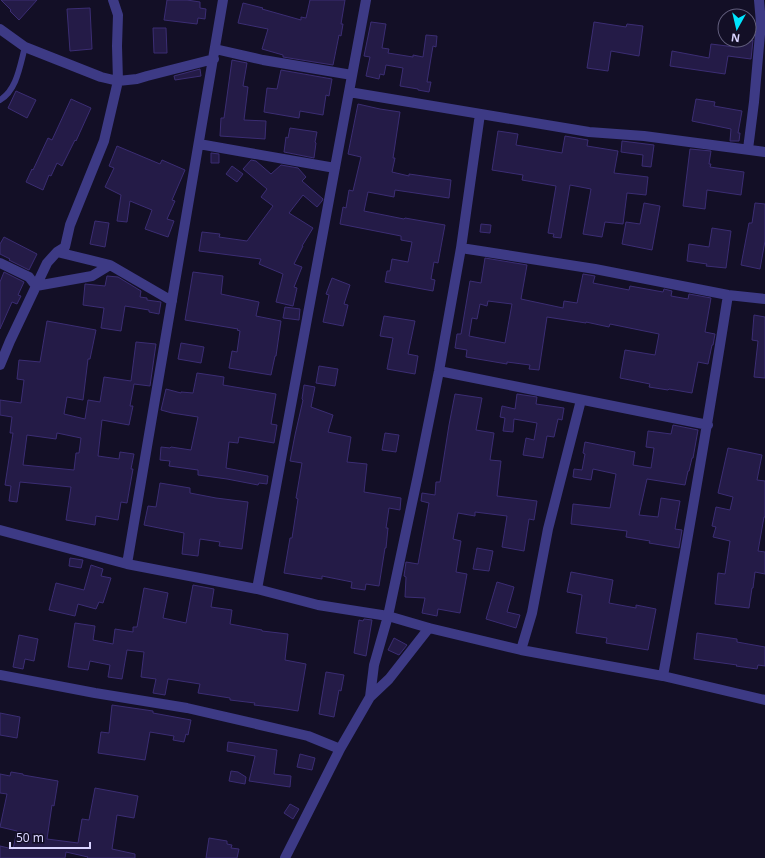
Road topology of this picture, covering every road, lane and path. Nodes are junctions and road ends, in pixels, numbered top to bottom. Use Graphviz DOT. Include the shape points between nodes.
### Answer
graph roads {
  1 [pos="113,0"];
  2 [pos="223,0"];
  3 [pos="366,0"];
  4 [pos="759,0"];
  5 [pos="0,29"];
  6 [pos="24,47"];
  7 [pos="215,49"];
  8 [pos="214,59"];
  9 [pos="352,75"];
  10 [pos="118,81"];
  11 [pos="349,92"];
  12 [pos="0,100"];
  13 [pos="480,114"];
  14 [pos="199,144"];
  15 [pos="748,149"];
  16 [pos="765,152"];
  17 [pos="335,168"];
  18 [pos="461,248"];
  19 [pos="57,252"];
  20 [pos="0,263"];
  21 [pos="110,265"];
  22 [pos="36,286"];
  23 [pos="728,295"];
  24 [pos="765,299"];
  25 [pos="172,301"];
  26 [pos="0,365"];
  27 [pos="439,371"];
  28 [pos="581,400"];
  29 [pos="708,425"];
  30 [pos="0,530"];
  31 [pos="127,564"];
  32 [pos="257,589"];
  33 [pos="388,616"];
  34 [pos="429,628"];
  35 [pos="521,650"];
  36 [pos="0,676"];
  37 [pos="663,676"];
  38 [pos="370,697"];
  39 [pos="765,700"];
  40 [pos="340,749"];
  41 [pos="285,858"];
  1 -- 10 [label="street" via="118,15"];
  2 -- 7 [label="street"];
  3 -- 9 [label="street"];
  4 -- 15 [label="street" via="761,23"];
  5 -- 6 [label="street"];
  6 -- 10 [label="street" via="101,77"];
  6 -- 12 [label="lane" via="17,78 7,96"];
  7 -- 8 [label="street"];
  7 -- 9 [label="street"];
  8 -- 10 [label="street" via="137,79"];
  8 -- 14 [label="street"];
  9 -- 11 [label="street"];
  10 -- 19 [label="street" via="104,140 70,225 64,247"];
  11 -- 13 [label="street"];
  11 -- 17 [label="street"];
  13 -- 15 [label="street" via="589,132"];
  13 -- 18 [label="street"];
  14 -- 17 [label="street"];
  14 -- 25 [label="street"];
  15 -- 16 [label="street"];
  17 -- 32 [label="street"];
  18 -- 23 [label="street" via="595,269"];
  18 -- 27 [label="street"];
  19 -- 21 [label="street"];
  19 -- 22 [label="street" via="47,263"];
  20 -- 22 [label="street" via="29,277"];
  21 -- 22 [label="street" via="92,276"];
  21 -- 25 [label="street"];
  22 -- 26 [label="street"];
  23 -- 24 [label="street"];
  23 -- 29 [label="street"];
  25 -- 31 [label="street"];
  27 -- 28 [label="street"];
  27 -- 33 [label="street"];
  28 -- 29 [label="street"];
  28 -- 35 [label="street" via="548,529 532,613"];
  29 -- 37 [label="street"];
  30 -- 31 [label="street"];
  31 -- 32 [label="street"];
  32 -- 33 [label="street" via="318,605"];
  33 -- 34 [label="street"];
  33 -- 38 [label="street" via="374,665"];
  34 -- 35 [label="street"];
  34 -- 38 [label="street" via="389,679"];
  35 -- 37 [label="street"];
  36 -- 40 [label="street" via="187,708 308,736"];
  37 -- 39 [label="street"];
  38 -- 40 [label="street"];
  40 -- 41 [label="street"];
}
